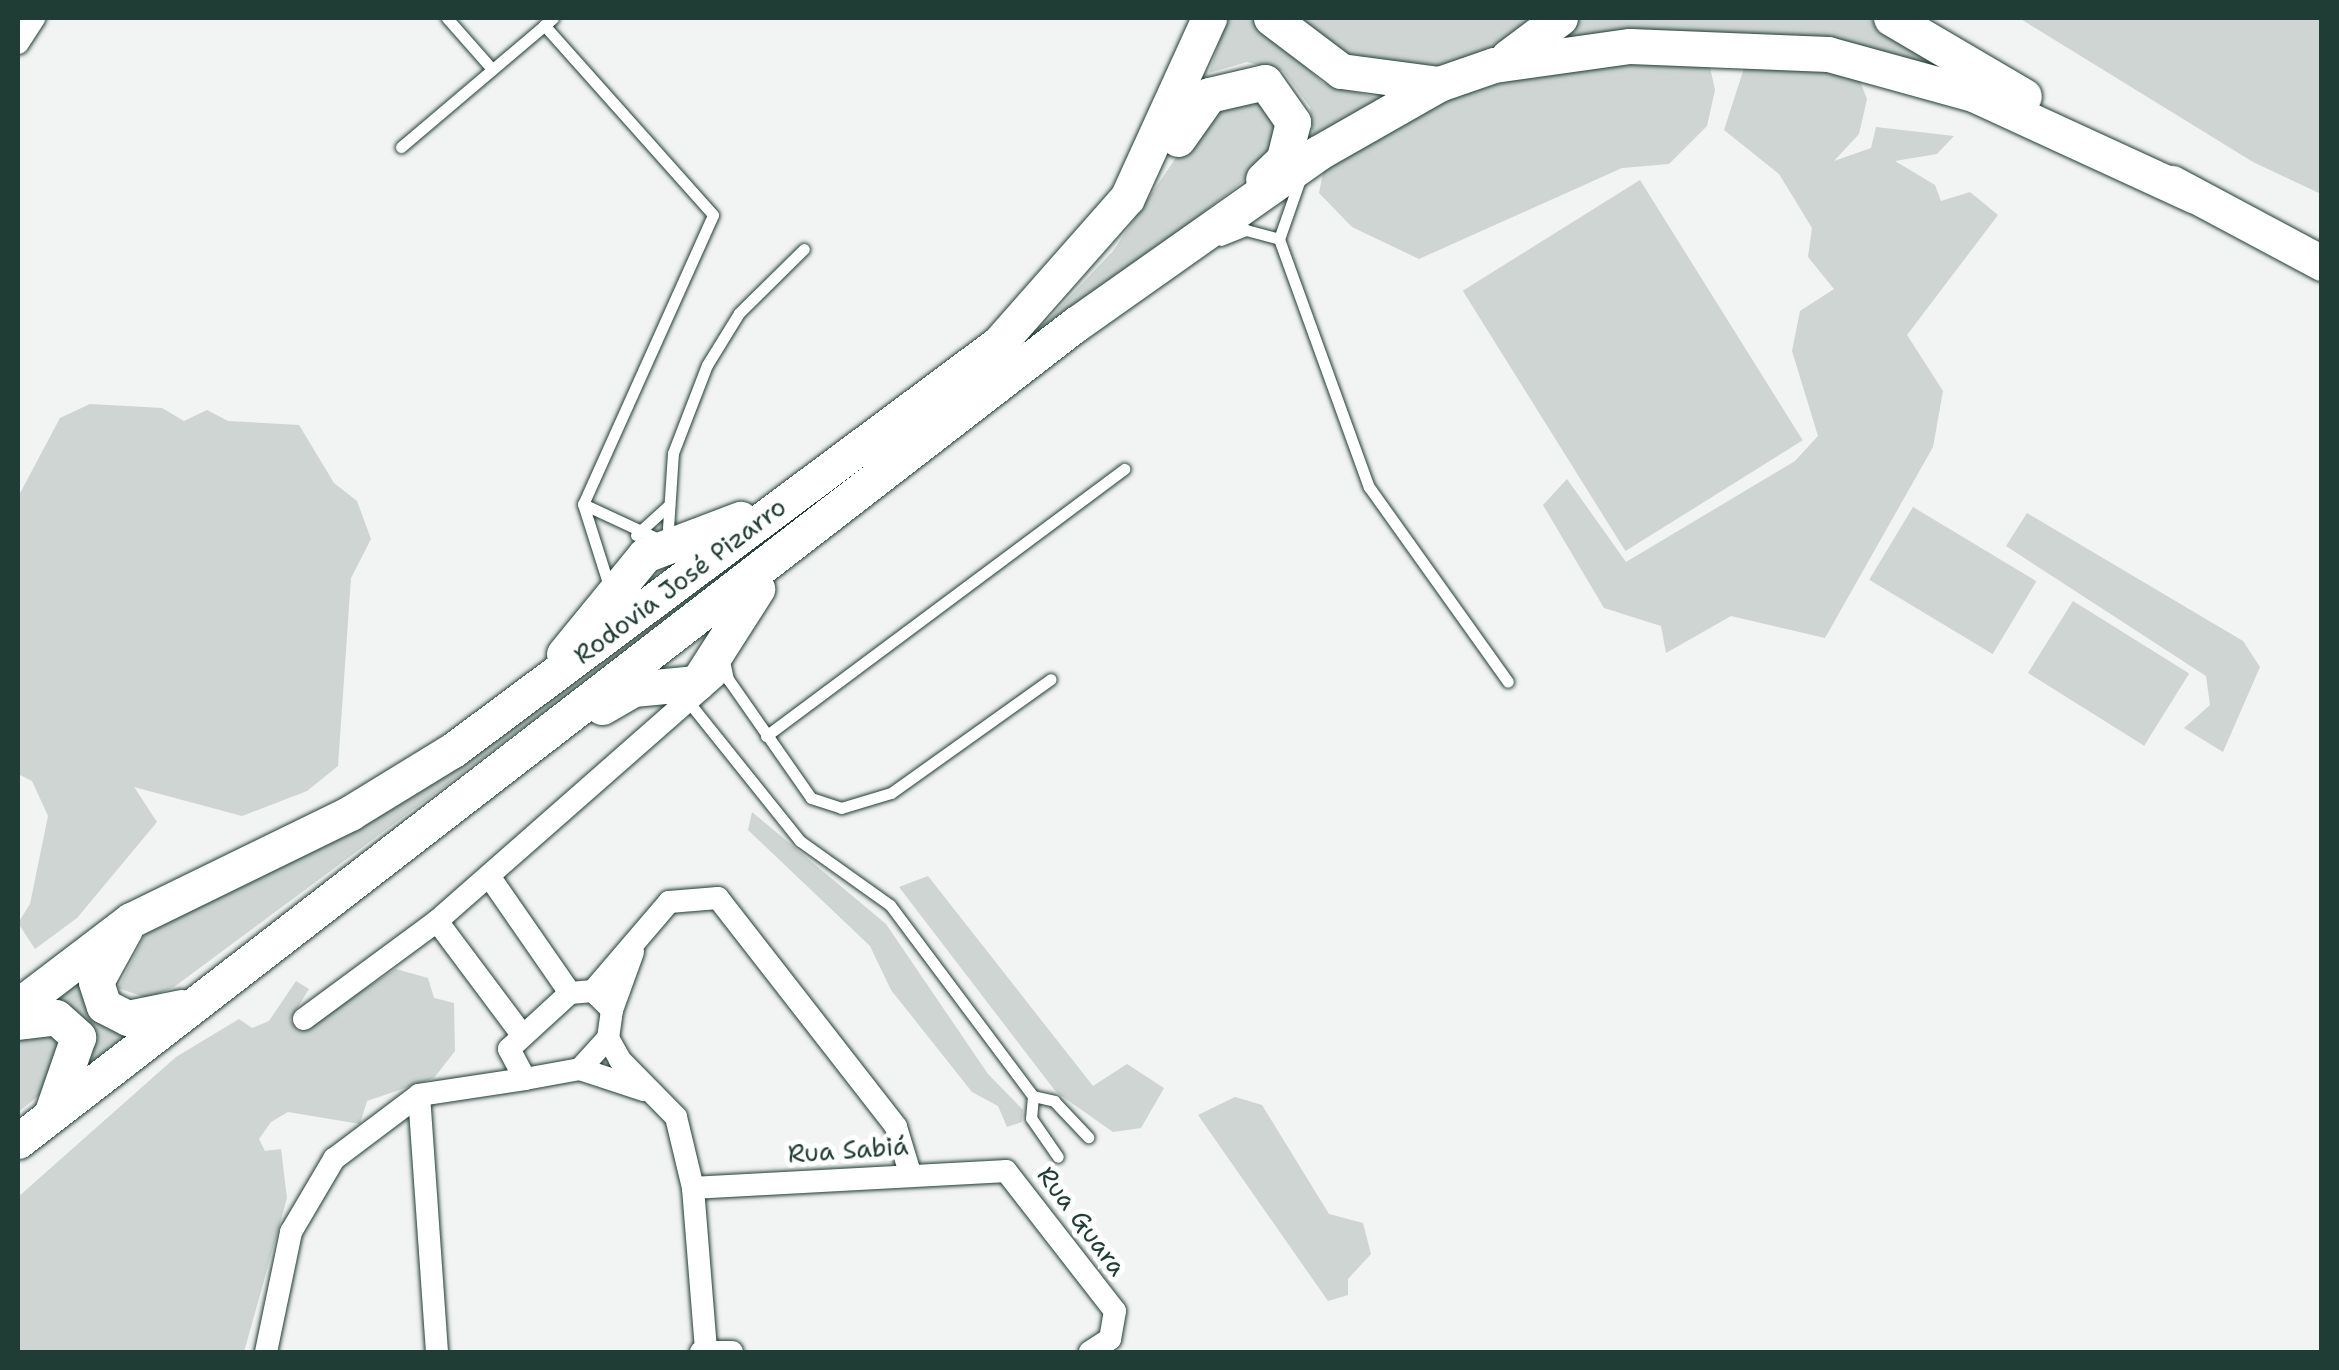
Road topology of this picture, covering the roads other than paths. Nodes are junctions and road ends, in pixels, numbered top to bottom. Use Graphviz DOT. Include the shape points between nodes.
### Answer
graph roads {
  1 [pos="34,18"];
  2 [pos="447,18"];
  3 [pos="1209,18"];
  4 [pos="1271,18"];
  5 [pos="1560,18"];
  6 [pos="1892,18"];
  7 [pos="548,21"];
  8 [pos="18,42"];
  9 [pos="1494,66"];
  10 [pos="492,69"];
  11 [pos="1439,84"];
  12 [pos="401,147"];
  13 [pos="1318,153"];
  14 [pos="2193,195"];
  15 [pos="1127,198"];
  16 [pos="1278,239"];
  17 [pos="804,249"];
  18 [pos="1174,255"];
  19 [pos="2322,264"];
  20 [pos="1124,469"];
  21 [pos="823,474"];
  22 [pos="672,501"];
  23 [pos="583,504"];
  24 [pos="822,522"];
  25 [pos="651,539"];
  26 [pos="610,591"];
  27 [pos="720,640"];
  28 [pos="1051,679"];
  29 [pos="1508,682"];
  30 [pos="719,683"];
  31 [pos="683,697"];
  32 [pos="766,736"];
  33 [pos="470,738"];
  34 [pos="496,773"];
  35 [pos="489,876"];
  36 [pos="131,920"];
  37 [pos="437,921"];
  38 [pos="637,939"];
  39 [pos="582,992"];
  40 [pos="197,1001"];
  41 [pos="18,1006"];
  42 [pos="612,1010"];
  43 [pos="304,1020"];
  44 [pos="18,1022"];
  45 [pos="608,1038"];
  46 [pos="514,1041"];
  47 [pos="580,1068"];
  48 [pos="525,1079"];
  49 [pos="466,1083"];
  50 [pos="419,1095"];
  51 [pos="1033,1096"];
  52 [pos="665,1100"];
  53 [pos="47,1118"];
  54 [pos="1088,1137"];
  55 [pos="18,1141"];
  56 [pos="1058,1157"];
  57 [pos="1006,1171"];
  58 [pos="910,1173"];
  59 [pos="694,1188"];
  60 [pos="704,1351"];
  61 [pos="266,1352"];
  62 [pos="437,1352"];
  63 [pos="732,1352"];
  64 [pos="1090,1352"];
  1 -- 8 [label="street"];
  2 -- 10 [label="lane"];
  3 -- 15 [label="main road, Rodovia José Pizarro"];
  4 -- 11 [label="main road" via="1341,70"];
  5 -- 9 [label="main road"];
  6 -- 14 [label="main road"];
  7 -- 10 [label="lane"];
  7 -- 23 [label="lane" via="713,214 610,463"];
  9 -- 11 [label="main road"];
  9 -- 14 [label="main road" via="1630,46 1828,54 1973,94"];
  10 -- 12 [label="lane"];
  11 -- 13 [label="main road"];
  13 -- 16 [label="lane" via="1285,204"];
  13 -- 18 [label="main road"];
  14 -- 19 [label="main road"];
  15 -- 18 [label="main road" via="1170,157 1208,95 1265,82 1289,107 1291,146"];
  15 -- 21 [label="main road, Rodovia José Pizarro" via="999,342"];
  16 -- 18 [label="lane" via="1246,230"];
  16 -- 29 [label="lane" via="1369,487"];
  17 -- 22 [label="lane" via="724,332 674,454"];
  18 -- 24 [label="main road"];
  20 -- 32 [label="lane"];
  21 -- 25 [label="main road" via="788,485 721,532"];
  21 -- 33 [label="main road, Rodovia José Pizarro"];
  22 -- 25 [label="lane"];
  22 -- 25 [label="lane"];
  23 -- 25 [label="lane"];
  23 -- 26 [label="lane"];
  24 -- 27 [label="main road"];
  24 -- 34 [label="main road"];
  25 -- 26 [label="main road"];
  26 -- 33 [label="main road" via="574,646"];
  27 -- 30 [label="street"];
  27 -- 31 [label="main road" via="708,672"];
  28 -- 32 [label="lane" via="865,805 811,798"];
  30 -- 31 [label="street"];
  30 -- 32 [label="lane"];
  31 -- 34 [label="main road" via="620,694"];
  31 -- 35 [label="street"];
  31 -- 51 [label="lane" via="800,841 890,905"];
  33 -- 36 [label="main road, Rodovia José Pizarro" via="350,813"];
  34 -- 40 [label="main road"];
  35 -- 37 [label="street"];
  35 -- 39 [label="street"];
  36 -- 40 [label="main road" via="96,982 104,1006 128,1018"];
  36 -- 41 [label="main road, Rodovia José Pizarro"];
  37 -- 43 [label="street"];
  37 -- 46 [label="street"];
  38 -- 39 [label="street"];
  38 -- 42 [label="street"];
  38 -- 58 [label="street" via="681,896 718,898 736,912 896,1128"];
  39 -- 42 [label="street"];
  39 -- 46 [label="street"];
  40 -- 53 [label="main road"];
  42 -- 45 [label="street"];
  44 -- 53 [label="main road" via="56,1017 78,1037"];
  45 -- 47 [label="street"];
  45 -- 52 [label="street"];
  46 -- 48 [label="street"];
  46 -- 49 [label="street"];
  47 -- 48 [label="street"];
  47 -- 52 [label="street"];
  48 -- 49 [label="street"];
  49 -- 50 [label="street"];
  50 -- 61 [label="street" via="334,1159 307,1200"];
  50 -- 62 [label="street"];
  51 -- 54 [label="lane" via="1054,1101"];
  51 -- 56 [label="lane" via="1031,1118"];
  52 -- 59 [label="street"];
  53 -- 55 [label="main road"];
  57 -- 58 [label="street, Rua Sabiá"];
  57 -- 64 [label="street, Rua Guara" via="1115,1311 1110,1339"];
  58 -- 59 [label="street, Rua Sabiá"];
  59 -- 60 [label="street"];
  60 -- 63 [label="street"];
}
